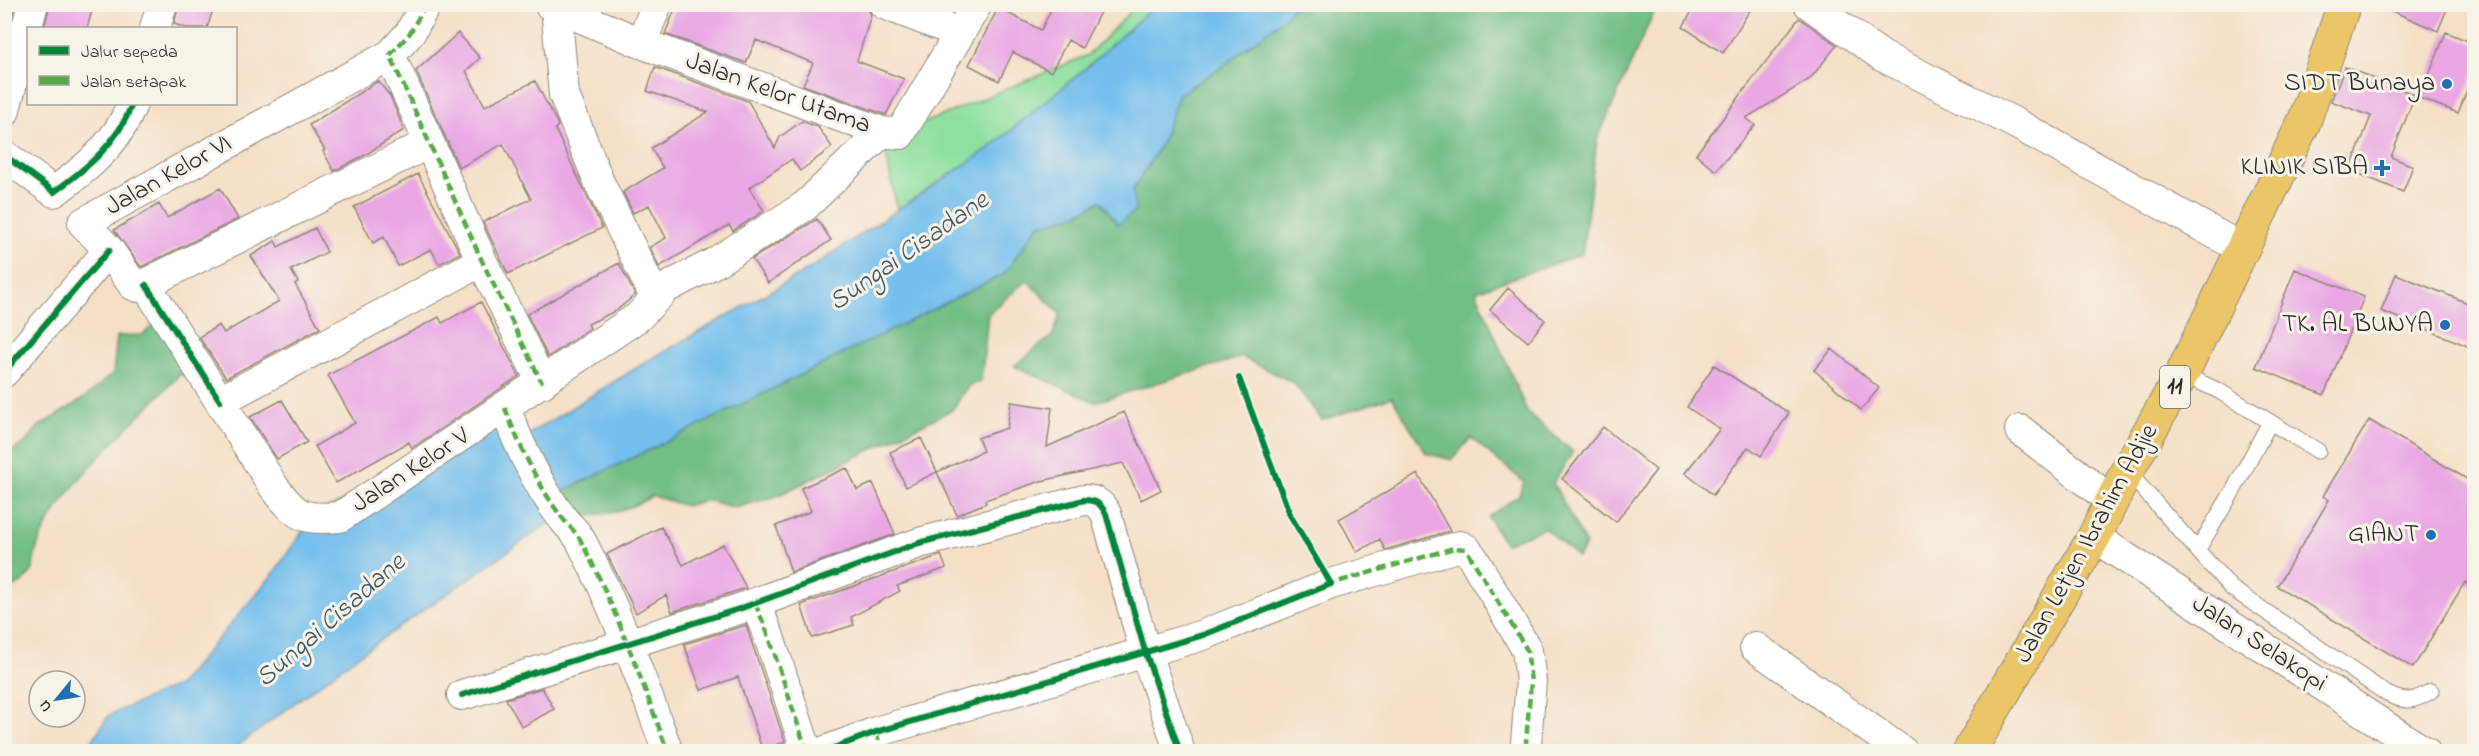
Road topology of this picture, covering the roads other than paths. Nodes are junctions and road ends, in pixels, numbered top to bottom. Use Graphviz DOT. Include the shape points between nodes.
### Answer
graph roads {
  1 [pos="33,4"];
  2 [pos="162,4"];
  3 [pos="426,4"];
  4 [pos="657,4"];
  5 [pos="884,4"];
  6 [pos="976,4"];
  7 [pos="1809,4"];
  8 [pos="2344,4"];
  9 [pos="553,6"];
  10 [pos="155,27"];
  11 [pos="959,33"];
  12 [pos="642,43"];
  13 [pos="390,55"];
  14 [pos="132,105"];
  15 [pos="4,113"];
  16 [pos="882,132"];
  17 [pos="429,143"];
  18 [pos="4,155"];
  19 [pos="2243,249"];
  20 [pos="109,250"];
  21 [pos="482,261"];
  22 [pos="146,285"];
  23 [pos="655,297"];
  24 [pos="4,372"];
  25 [pos="2182,375"];
  26 [pos="542,383"];
  27 [pos="220,401"];
  28 [pos="505,408"];
  29 [pos="2270,422"];
  30 [pos="2019,430"];
  31 [pos="2318,451"];
  32 [pos="2127,471"];
  33 [pos="2112,501"];
  34 [pos="2094,537"];
  35 [pos="2198,549"];
  36 [pos="754,603"];
  37 [pos="627,643"];
  38 [pos="1755,647"];
  39 [pos="1145,651"];
  40 [pos="2431,691"];
  41 [pos="462,695"];
  42 [pos="879,742"];
  43 [pos="1526,743"];
  44 [pos="669,752"];
  45 [pos="807,752"];
  46 [pos="823,752"];
  47 [pos="1180,752"];
  48 [pos="1903,752"];
  49 [pos="1969,752"];
  50 [pos="2425,752"];
  1 -- 15 [label="street"];
  2 -- 10 [label="street"];
  3 -- 13 [label="street, Jalan Kelor VI" via="410,33"];
  4 -- 12 [label="street"];
  5 -- 11 [label="street"];
  6 -- 11 [label="street, Jalan Kelor Utama"];
  7 -- 19 [label="street" via="1893,62 2015,123"];
  8 -- 19 [label="main road, Jalan Letjen Ibrahim Adjie / 11" via="2304,122"];
  9 -- 12 [label="street, Jalan Kelor Utama"];
  9 -- 23 [label="street" via="564,95 599,182"];
  11 -- 16 [label="street, Jalan Kelor Utama" via="900,134"];
  12 -- 16 [label="street, Jalan Kelor Utama"];
  13 -- 17 [label="street"];
  13 -- 20 [label="street, Jalan Kelor VI" via="83,223"];
  14 -- 18 [label="street" via="113,140 85,170 54,192"];
  16 -- 23 [label="street, Jalan Kelor V" via="805,206"];
  17 -- 21 [label="street"];
  17 -- 22 [label="street"];
  19 -- 25 [label="main road, Jalan Letjen Ibrahim Adjie / 11"];
  20 -- 22 [label="street" via="134,285"];
  20 -- 24 [label="street"];
  21 -- 26 [label="street"];
  21 -- 27 [label="street"];
  22 -- 27 [label="street, Jalan Kelor V"];
  23 -- 26 [label="street, Jalan Kelor V" via="638,317"];
  25 -- 29 [label="lane" via="2219,391"];
  25 -- 32 [label="main road, Jalan Letjen Ibrahim Adjie / 11"];
  26 -- 28 [label="street, Jalan Kelor V"];
  27 -- 28 [label="street, Jalan Kelor V" via="274,487 290,507 311,519 340,518"];
  28 -- 37 [label="street" via="518,442 582,544"];
  29 -- 31 [label="lane"];
  29 -- 35 [label="lane"];
  30 -- 33 [label="street"];
  32 -- 33 [label="main road, Jalan Letjen Ibrahim Adjie / 11"];
  32 -- 35 [label="lane"];
  33 -- 34 [label="main road, Jalan Letjen Ibrahim Adjie / 11"];
  34 -- 49 [label="main road, Jalan Letjen Ibrahim Adjie / 11"];
  34 -- 50 [label="street, Jalan Selakopi"];
  35 -- 40 [label="lane" via="2231,588 2387,694 2401,701 2418,699"];
  36 -- 37 [label="street"];
  36 -- 39 [label="street" via="919,543 1093,500 1106,514"];
  36 -- 45 [label="street"];
  37 -- 41 [label="street"];
  37 -- 44 [label="street"];
  38 -- 48 [label="street"];
  39 -- 42 [label="street"];
  39 -- 43 [label="street" via="1234,624 1331,584 1461,546 1473,558 1527,650 1531,681"];
  39 -- 47 [label="street"];
  42 -- 46 [label="street"];
}
